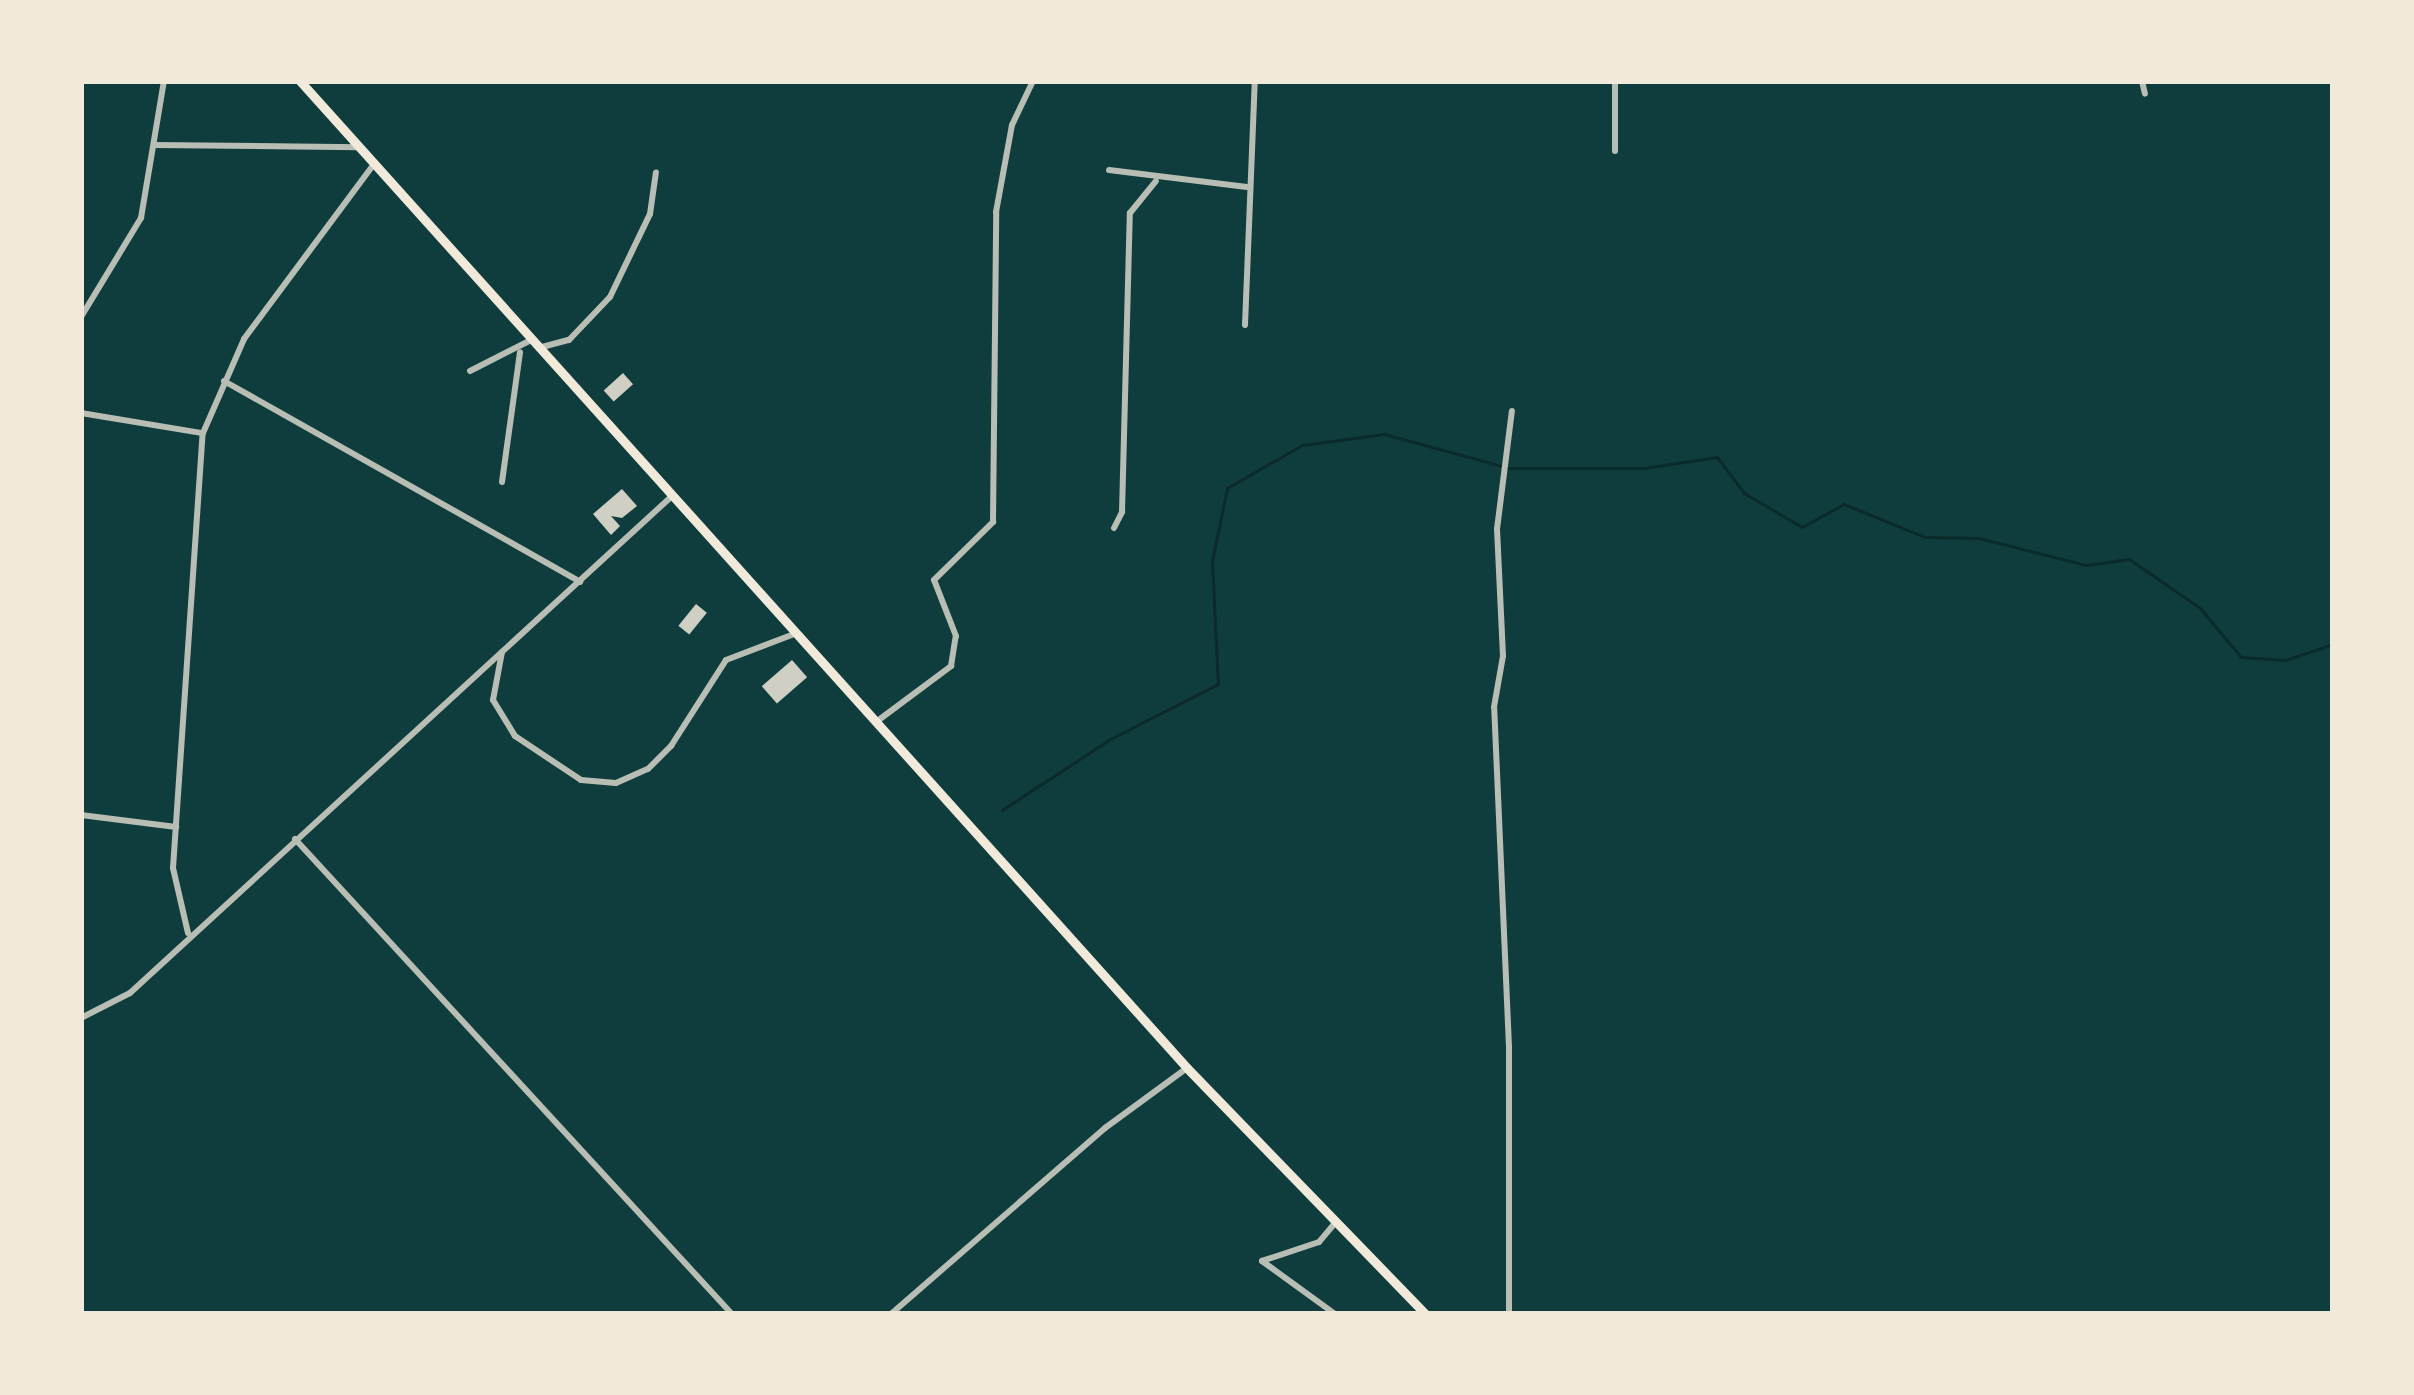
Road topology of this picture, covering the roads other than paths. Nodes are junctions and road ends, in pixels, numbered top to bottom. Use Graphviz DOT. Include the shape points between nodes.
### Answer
graph roads {
  1 [pos="164,81"];
  2 [pos="300,81"];
  3 [pos="1033,81"];
  4 [pos="1255,81"];
  5 [pos="1615,81"];
  6 [pos="2142,81"];
  7 [pos="2145,94"];
  8 [pos="154,145"];
  9 [pos="360,147"];
  10 [pos="1615,151"];
  11 [pos="374,164"];
  12 [pos="1109,170"];
  13 [pos="656,172"];
  14 [pos="1156,181"];
  15 [pos="1247,187"];
  16 [pos="81,316"];
  17 [pos="1245,325"];
  18 [pos="533,338"];
  19 [pos="542,347"];
  20 [pos="520,352"];
  21 [pos="470,371"];
  22 [pos="224,381"];
  23 [pos="1512,411"];
  24 [pos="81,413"];
  25 [pos="203,433"];
  26 [pos="502,482"];
  27 [pos="671,497"];
  28 [pos="1114,528"];
  29 [pos="580,582"];
  30 [pos="794,634"];
  31 [pos="504,646"];
  32 [pos="876,722"];
  33 [pos="81,815"];
  34 [pos="176,827"];
  35 [pos="295,838"];
  36 [pos="188,933"];
  37 [pos="81,1018"];
  38 [pos="1187,1068"];
  39 [pos="1337,1221"];
  40 [pos="732,1314"];
  41 [pos="891,1314"];
  42 [pos="1335,1314"];
  43 [pos="1425,1314"];
  44 [pos="1509,1314"];
  1 -- 8 [label="street"];
  2 -- 9 [label="main road"];
  3 -- 32 [label="street" via="1012,125 996,212 993,521 934,580 956,636 951,665"];
  4 -- 15 [label="street"];
  5 -- 10 [label="street"];
  6 -- 7 [label="street"];
  8 -- 9 [label="street"];
  8 -- 16 [label="street" via="131,246"];
  9 -- 11 [label="main road"];
  11 -- 18 [label="main road"];
  11 -- 22 [label="street" via="272,298"];
  12 -- 14 [label="street"];
  13 -- 19 [label="street" via="650,214 610,297 569,340"];
  14 -- 15 [label="street"];
  14 -- 28 [label="street" via="1130,213 1122,512"];
  15 -- 17 [label="street" via="1253,252"];
  18 -- 19 [label="main road"];
  18 -- 20 [label="street"];
  19 -- 27 [label="main road"];
  20 -- 21 [label="street"];
  20 -- 26 [label="street"];
  22 -- 25 [label="street"];
  22 -- 29 [label="street"];
  23 -- 44 [label="street" via="1498,529 1503,656 1494,707 1509,1047"];
  24 -- 25 [label="street"];
  25 -- 34 [label="street"];
  27 -- 29 [label="street"];
  27 -- 30 [label="main road"];
  29 -- 31 [label="street"];
  30 -- 31 [label="street" via="726,660 648,770 598,784 528,749 501,718 493,700"];
  30 -- 32 [label="main road"];
  31 -- 35 [label="street"];
  32 -- 38 [label="main road"];
  33 -- 34 [label="street"];
  34 -- 36 [label="street" via="173,868"];
  35 -- 36 [label="street"];
  35 -- 40 [label="street"];
  36 -- 37 [label="street" via="130,993"];
  38 -- 39 [label="main road"];
  38 -- 41 [label="street" via="1105,1128"];
  39 -- 42 [label="street" via="1319,1242 1262,1261"];
  39 -- 43 [label="main road"];
}
